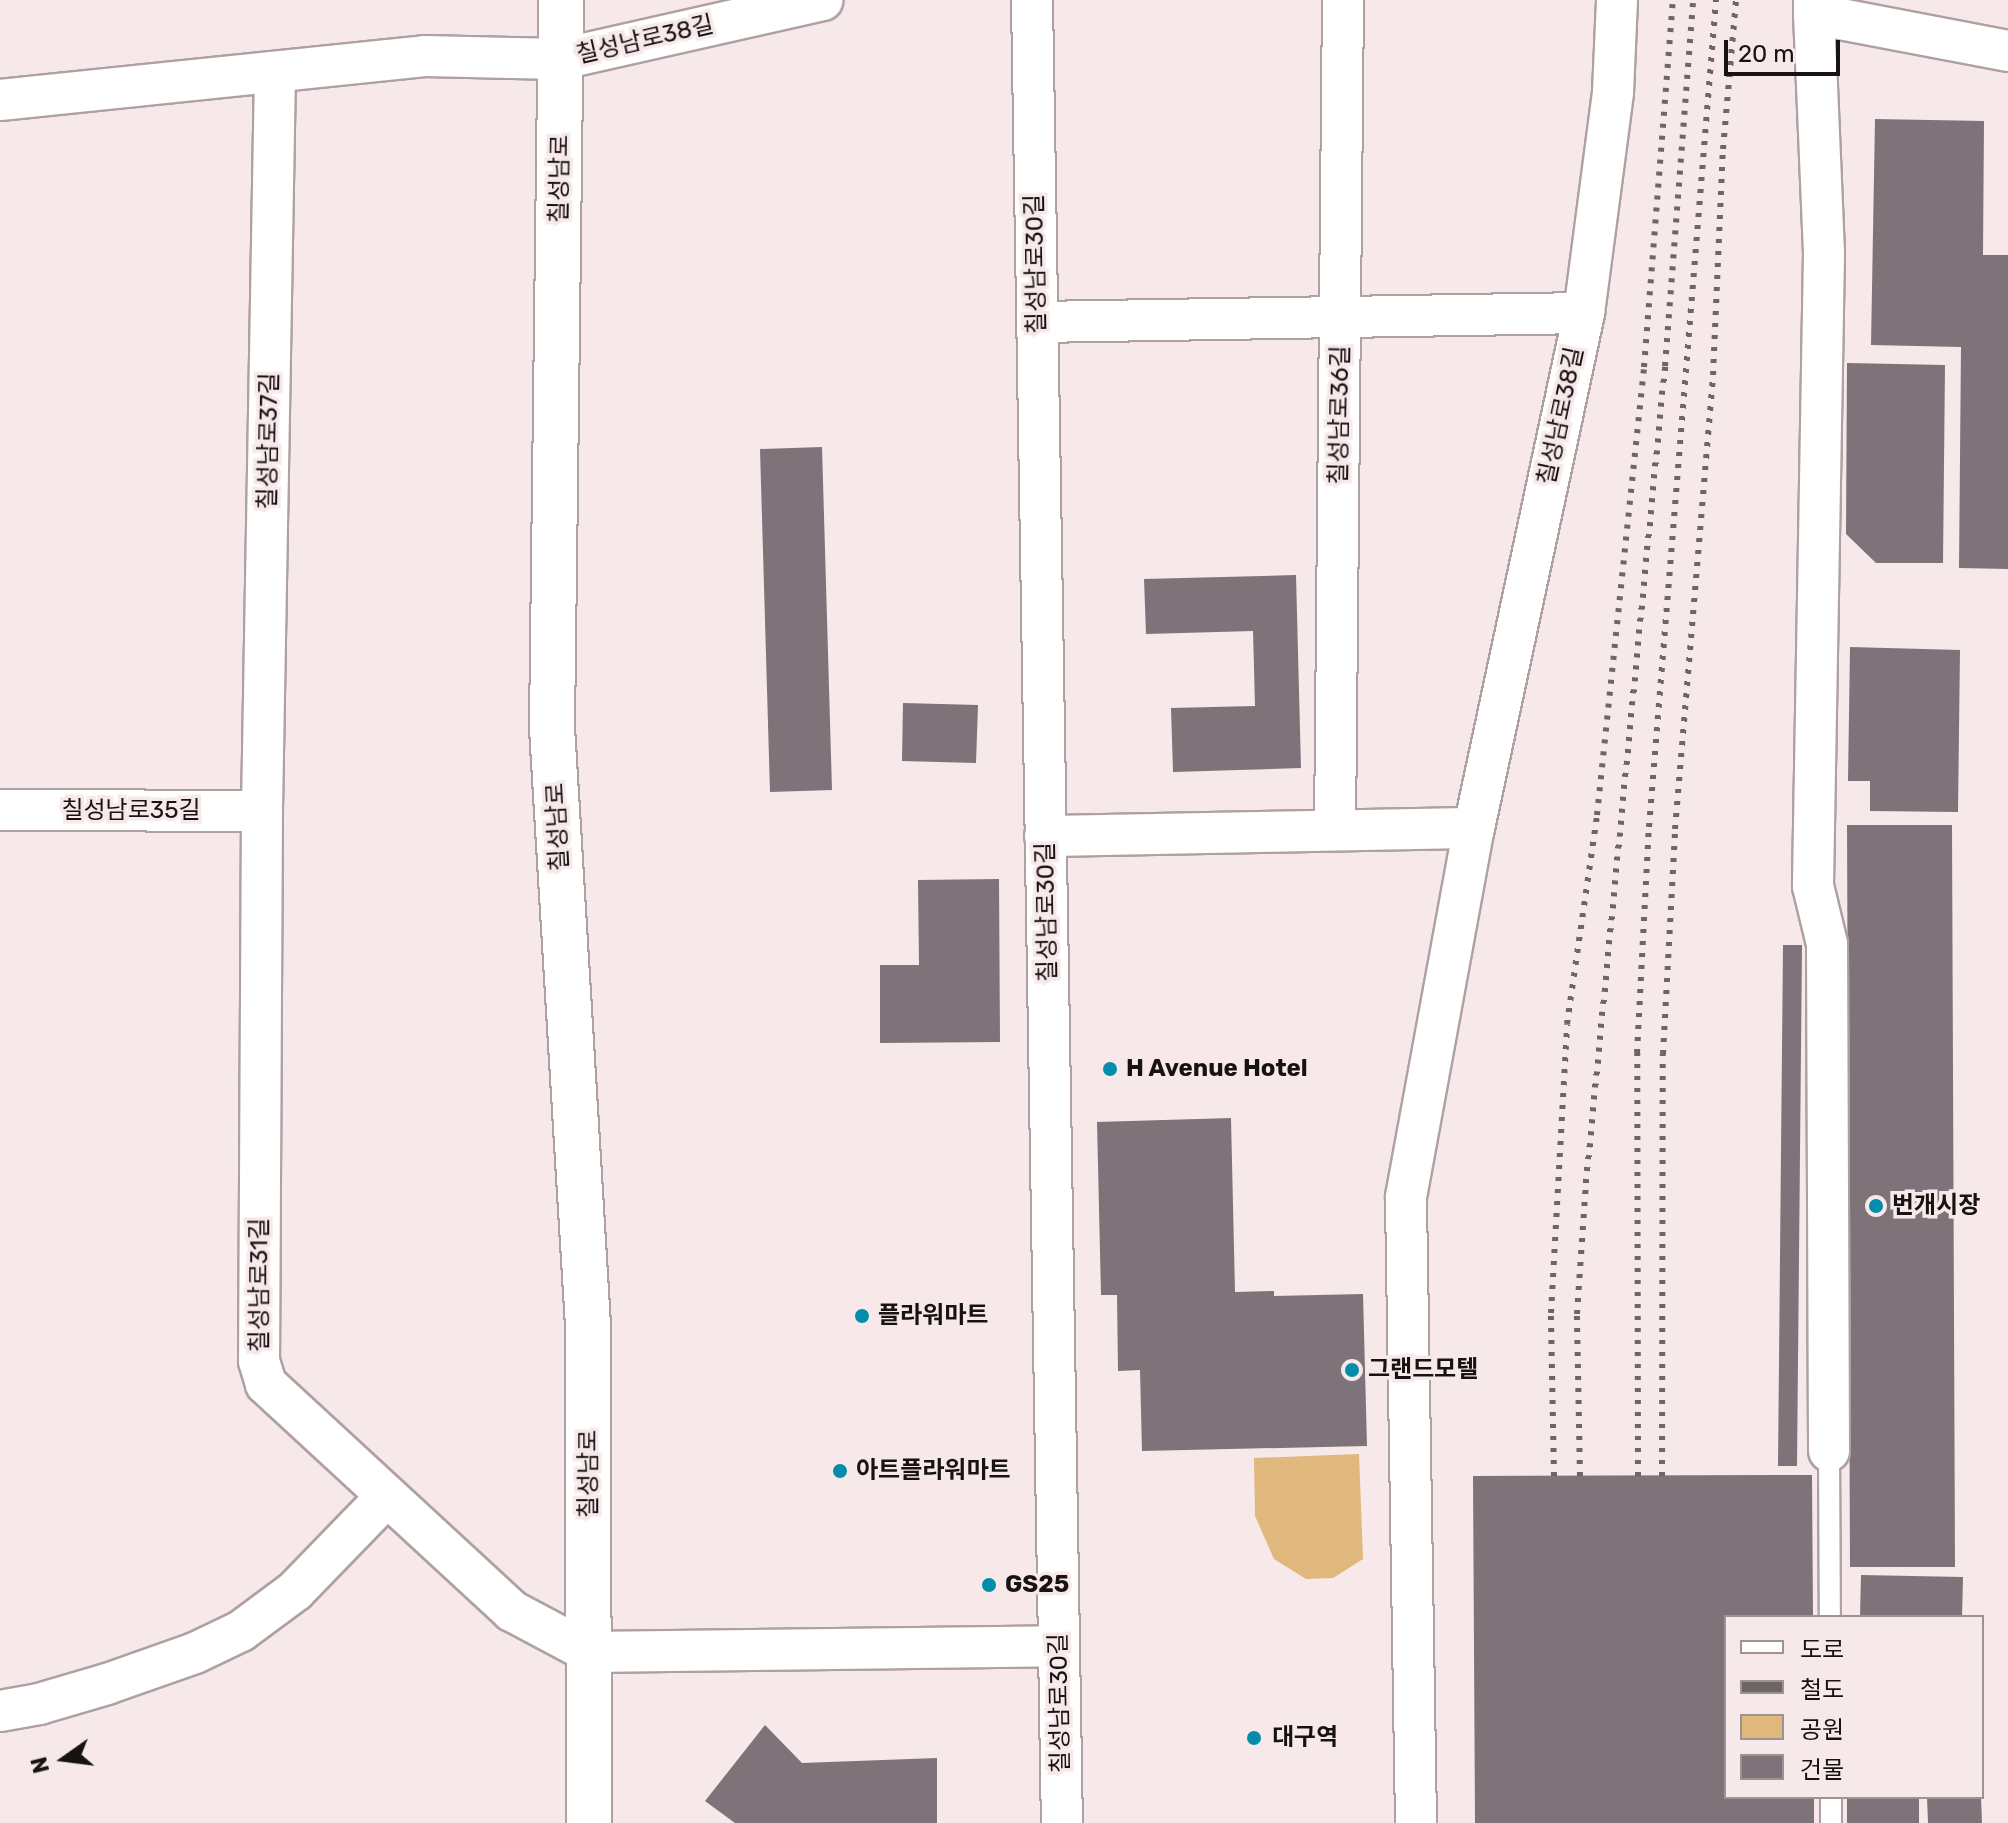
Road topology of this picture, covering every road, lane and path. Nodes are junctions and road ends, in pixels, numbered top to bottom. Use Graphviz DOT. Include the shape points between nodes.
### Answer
graph roads {
  1 [pos="561,0"];
  2 [pos="822,0"];
  3 [pos="1032,0"];
  4 [pos="1343,0"];
  5 [pos="1617,0"];
  6 [pos="1814,7"];
  7 [pos="2008,51"];
  8 [pos="561,59"];
  9 [pos="275,72"];
  10 [pos="0,100"];
  11 [pos="1584,313"];
  12 [pos="1342,317"];
  13 [pos="1037,322"];
  14 [pos="0,810"];
  15 [pos="262,811"];
  16 [pos="1474,828"];
  17 [pos="1335,830"];
  18 [pos="1045,836"];
  19 [pos="1829,1451"];
  20 [pos="387,1496"];
  21 [pos="1830,1615"];
  22 [pos="1059,1646"];
  23 [pos="589,1652"];
  24 [pos="0,1711"];
  25 [pos="1831,1799"];
  26 [pos="589,1823"];
  27 [pos="1062,1823"];
  28 [pos="1416,1823"];
  29 [pos="1831,1823"];
  1 -- 8 [label="street, 칠성남로"];
  2 -- 8 [label="street, 칠성남로38길"];
  3 -- 13 [label="street, 칠성남로30길"];
  4 -- 12 [label="street, 칠성남로36길"];
  5 -- 11 [label="street, 칠성남로38길" via="1613,92"];
  6 -- 7 [label="street"];
  6 -- 19 [label="street" via="1824,253 1813,886 1827,944"];
  8 -- 9 [label="street" via="425,56"];
  8 -- 23 [label="street, 칠성남로" via="552,728 588,1325"];
  9 -- 10 [label="street"];
  9 -- 15 [label="street, 칠성남로37길"];
  11 -- 12 [label="street"];
  11 -- 16 [label="street, 칠성남로38길"];
  12 -- 13 [label="street"];
  12 -- 17 [label="street, 칠성남로36길"];
  13 -- 18 [label="street, 칠성남로30길"];
  14 -- 15 [label="street, 칠성남로35길"];
  15 -- 20 [label="street, 칠성남로31길" via="259,1361 266,1384"];
  16 -- 17 [label="street"];
  16 -- 28 [label="street, 칠성남로38길" via="1406,1197"];
  17 -- 18 [label="street"];
  18 -- 22 [label="street, 칠성남로30길"];
  19 -- 21 [label="lane"];
  20 -- 23 [label="street, 칠성남로31길" via="512,1611"];
  20 -- 24 [label="street" via="295,1591 241,1631 107,1684"];
  22 -- 23 [label="street"];
  22 -- 27 [label="street, 칠성남로30길"];
  23 -- 26 [label="street, 칠성남로"];
  25 -- 29 [label="lane"];
}
